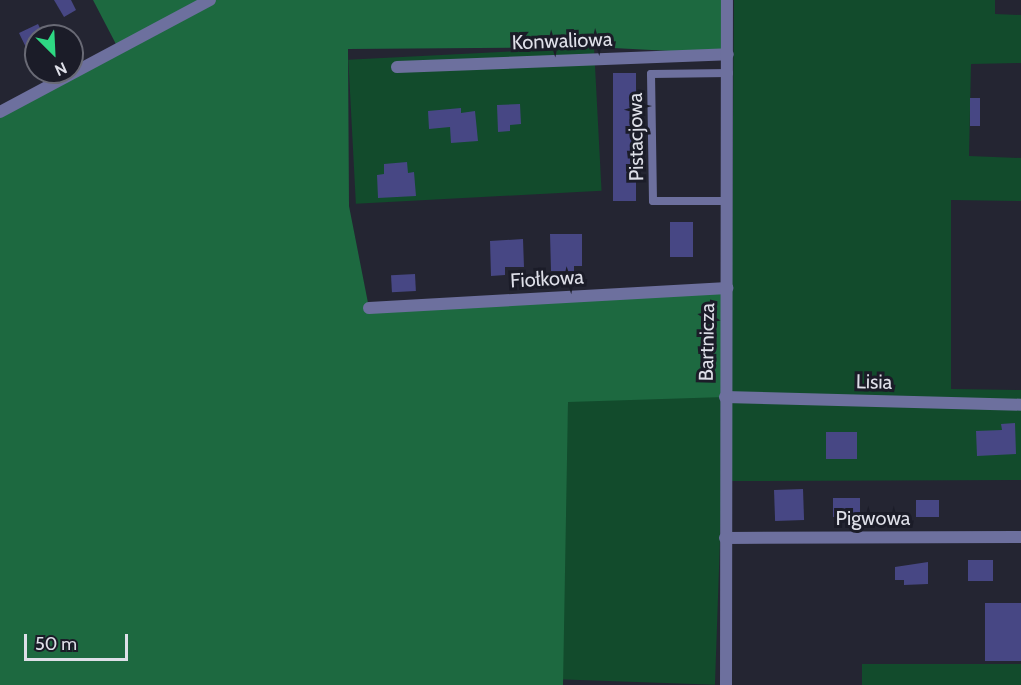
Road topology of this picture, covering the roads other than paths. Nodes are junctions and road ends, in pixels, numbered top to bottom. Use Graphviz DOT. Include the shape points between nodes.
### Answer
graph roads {
  1 [pos="210,0"];
  2 [pos="727,0"];
  3 [pos="728,54"];
  4 [pos="397,67"];
  5 [pos="729,73"];
  6 [pos="0,112"];
  7 [pos="728,201"];
  8 [pos="727,288"];
  9 [pos="369,309"];
  10 [pos="725,398"];
  11 [pos="1021,405"];
  12 [pos="1021,537"];
  13 [pos="726,538"];
  14 [pos="726,685"];
  1 -- 6 [label="street"];
  2 -- 3 [label="street, Bartnicza"];
  3 -- 4 [label="street, Konwaliowa"];
  3 -- 5 [label="street, Bartnicza"];
  5 -- 7 [label="street, Bartnicza"];
  5 -- 7 [label="lane, Pistacjowa" via="651,74 653,201"];
  7 -- 8 [label="street, Bartnicza"];
  8 -- 9 [label="street, Fiołkowa"];
  8 -- 10 [label="street, Bartnicza"];
  10 -- 11 [label="street, Lisia"];
  10 -- 13 [label="street, Bartnicza"];
  12 -- 13 [label="street, Pigwowa"];
  13 -- 14 [label="street, Bartnicza"];
}
